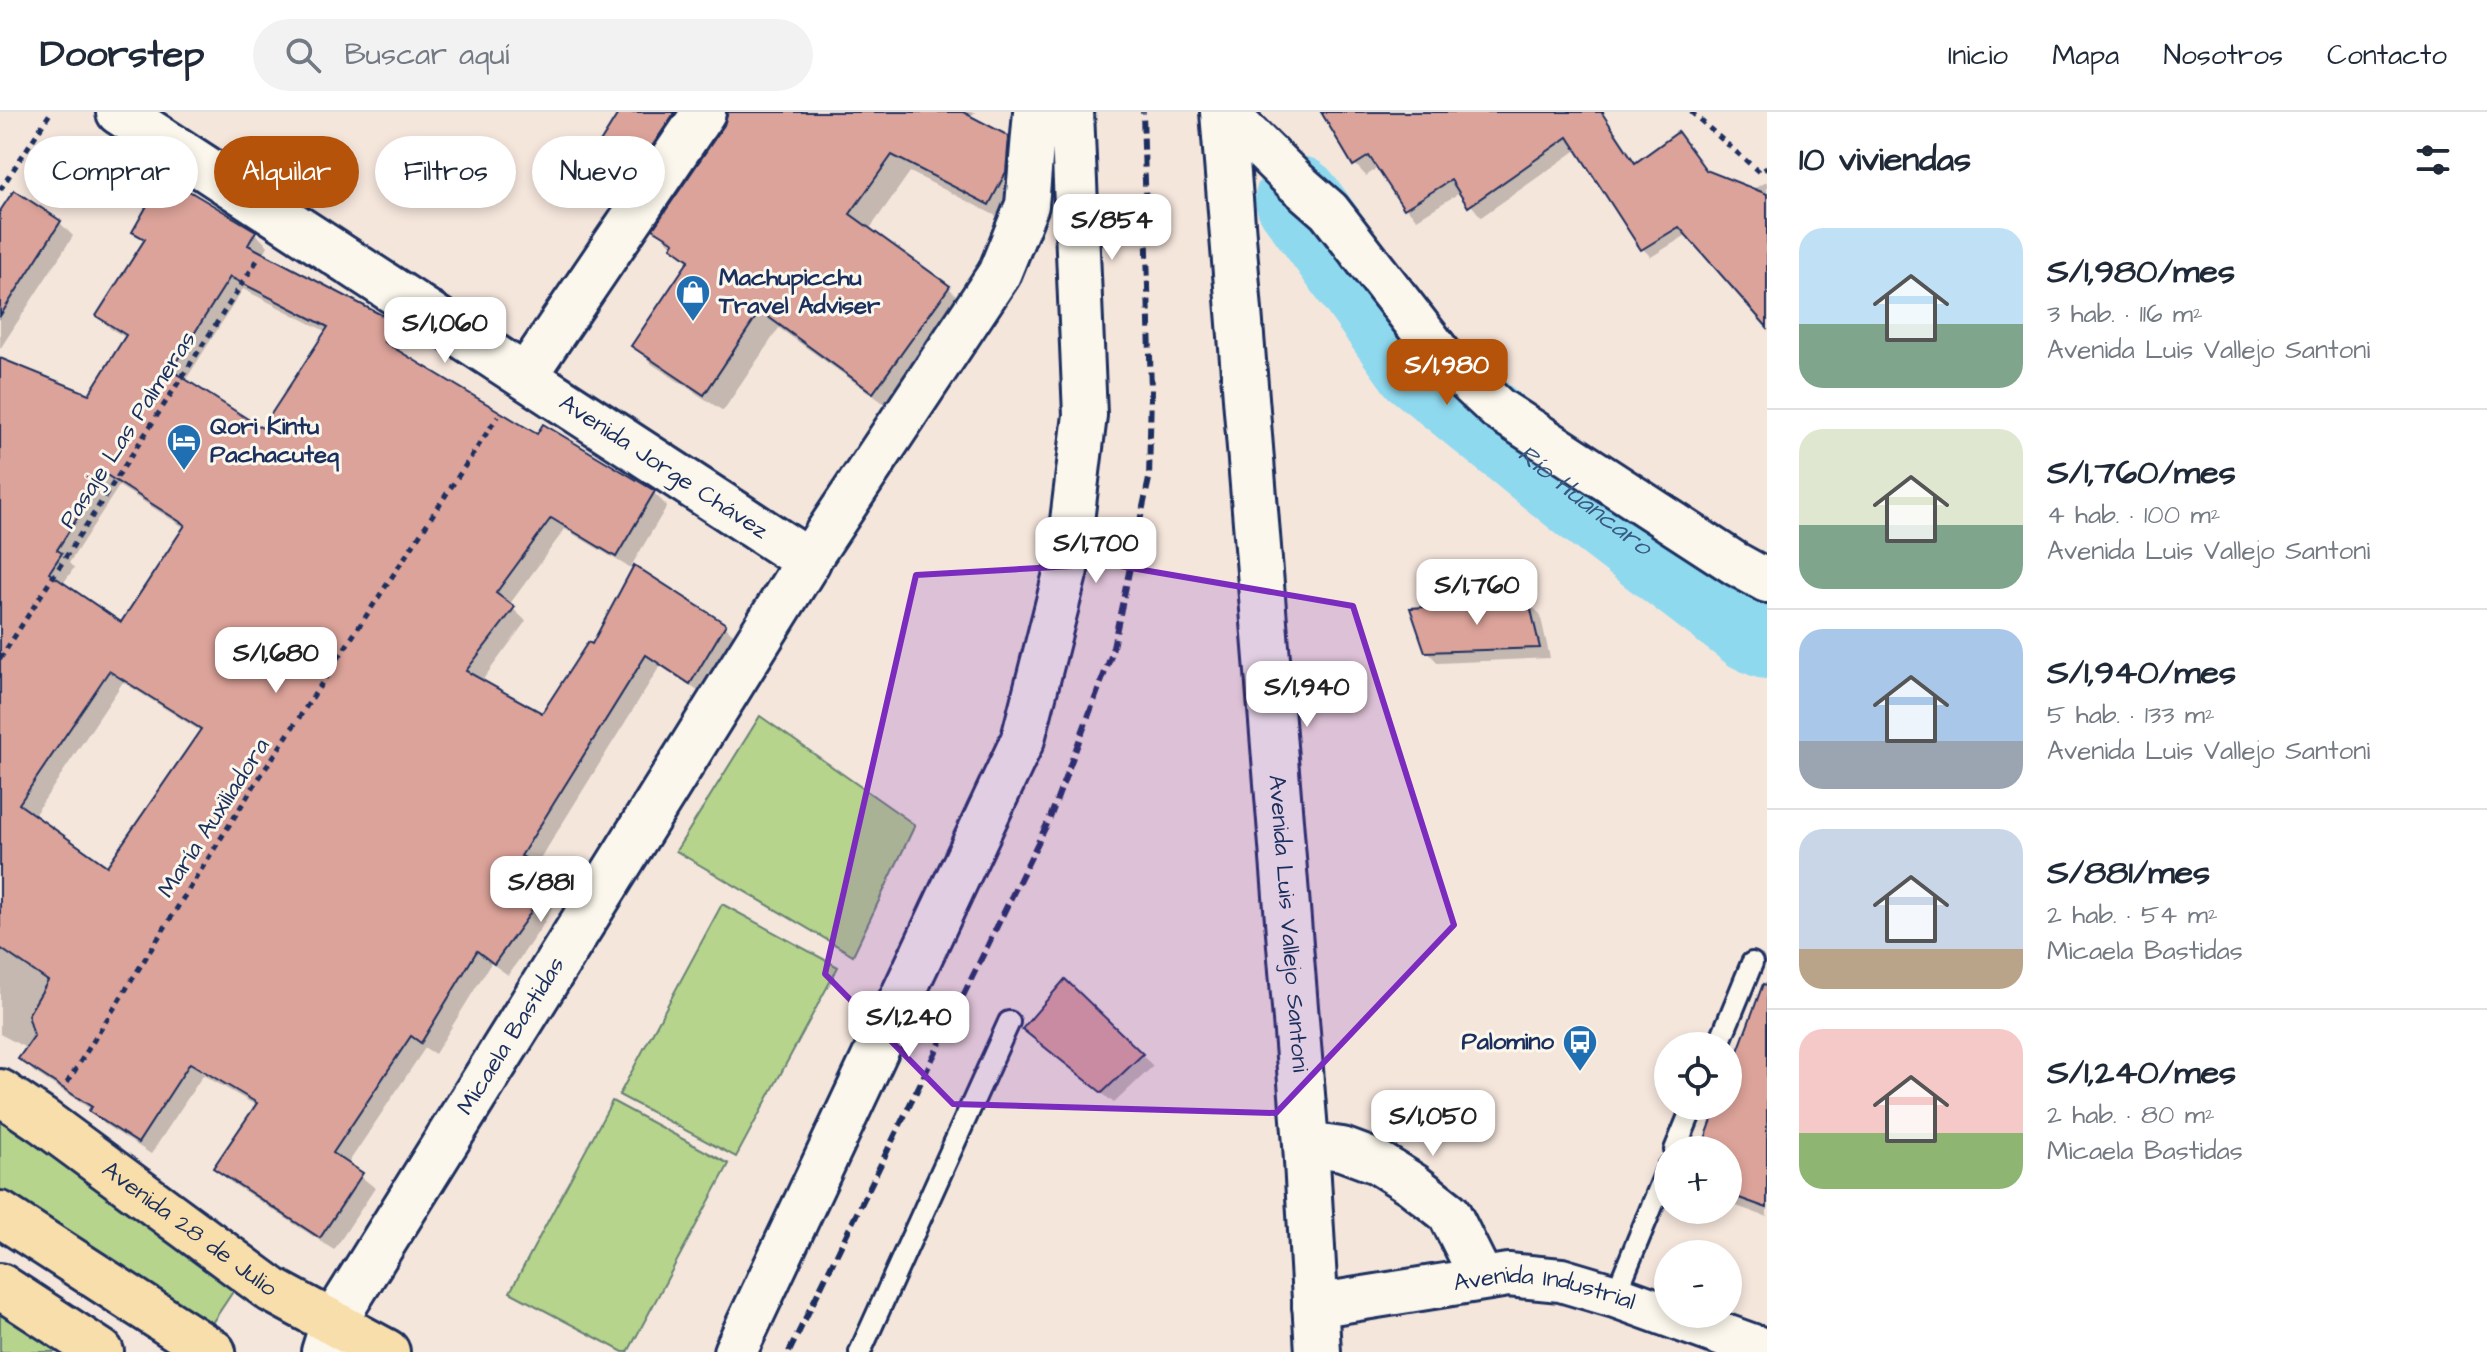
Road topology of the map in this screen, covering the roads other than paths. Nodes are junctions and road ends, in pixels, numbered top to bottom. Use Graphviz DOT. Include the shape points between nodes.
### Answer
graph roads {
  1 [pos="119,112"];
  2 [pos="704,112"];
  3 [pos="1035,112"];
  4 [pos="1224,112"];
  5 [pos="1071,117"];
  6 [pos="525,376"];
  7 [pos="808,561"];
  8 [pos="1767,581"];
  9 [pos="1752,963"];
  10 [pos="1009,1022"];
  11 [pos="1724,1032"];
  12 [pos="0,1092"];
  13 [pos="1306,1144"];
  14 [pos="1654,1201"];
  15 [pos="0,1214"];
  16 [pos="1481,1277"];
  17 [pos="0,1286"];
  18 [pos="1615,1296"];
  19 [pos="1314,1306"];
  20 [pos="328,1338"];
  21 [pos="1706,1341"];
  22 [pos="1767,1351"];
  23 [pos="101,1352"];
  24 [pos="213,1352"];
  25 [pos="387,1352"];
  26 [pos="735,1352"];
  27 [pos="860,1352"];
  28 [pos="1318,1352"];
  1 -- 6 [label="street, Avenida Jorge Chávez"];
  2 -- 6 [label="street"];
  3 -- 7 [label="street" via="1027,205 999,274"];
  4 -- 8 [label="street" via="1329,211 1443,358 1498,409"];
  4 -- 13 [label="street, Avenida Luis Vallejo Santoni"];
  5 -- 26 [label="street" via="1085,415 1066,570 1023,739"];
  6 -- 7 [label="street, Avenida Jorge Chávez"];
  7 -- 20 [label="street, Micaela Bastidas"];
  9 -- 11 [label="lane"];
  10 -- 27 [label="lane"];
  12 -- 20 [label="main road, Avenida 28 de Julio" via="272,1290"];
  13 -- 16 [label="street" via="1354,1153 1412,1184 1449,1213"];
  13 -- 19 [label="street, Avenida Luis Vallejo Santoni"];
  14 -- 18 [label="lane"];
  15 -- 24 [label="main road"];
  16 -- 18 [label="street, Avenida Industrial" via="1561,1280"];
  16 -- 19 [label="street, Avenida Industrial"];
  17 -- 23 [label="main road"];
  18 -- 21 [label="street, Avenida Industrial"];
  19 -- 28 [label="street, Avenida Luis Vallejo Santoni"];
  20 -- 25 [label="main road, Avenida 28 de Julio"];
  21 -- 22 [label="street, Avenida Industrial"];
}
